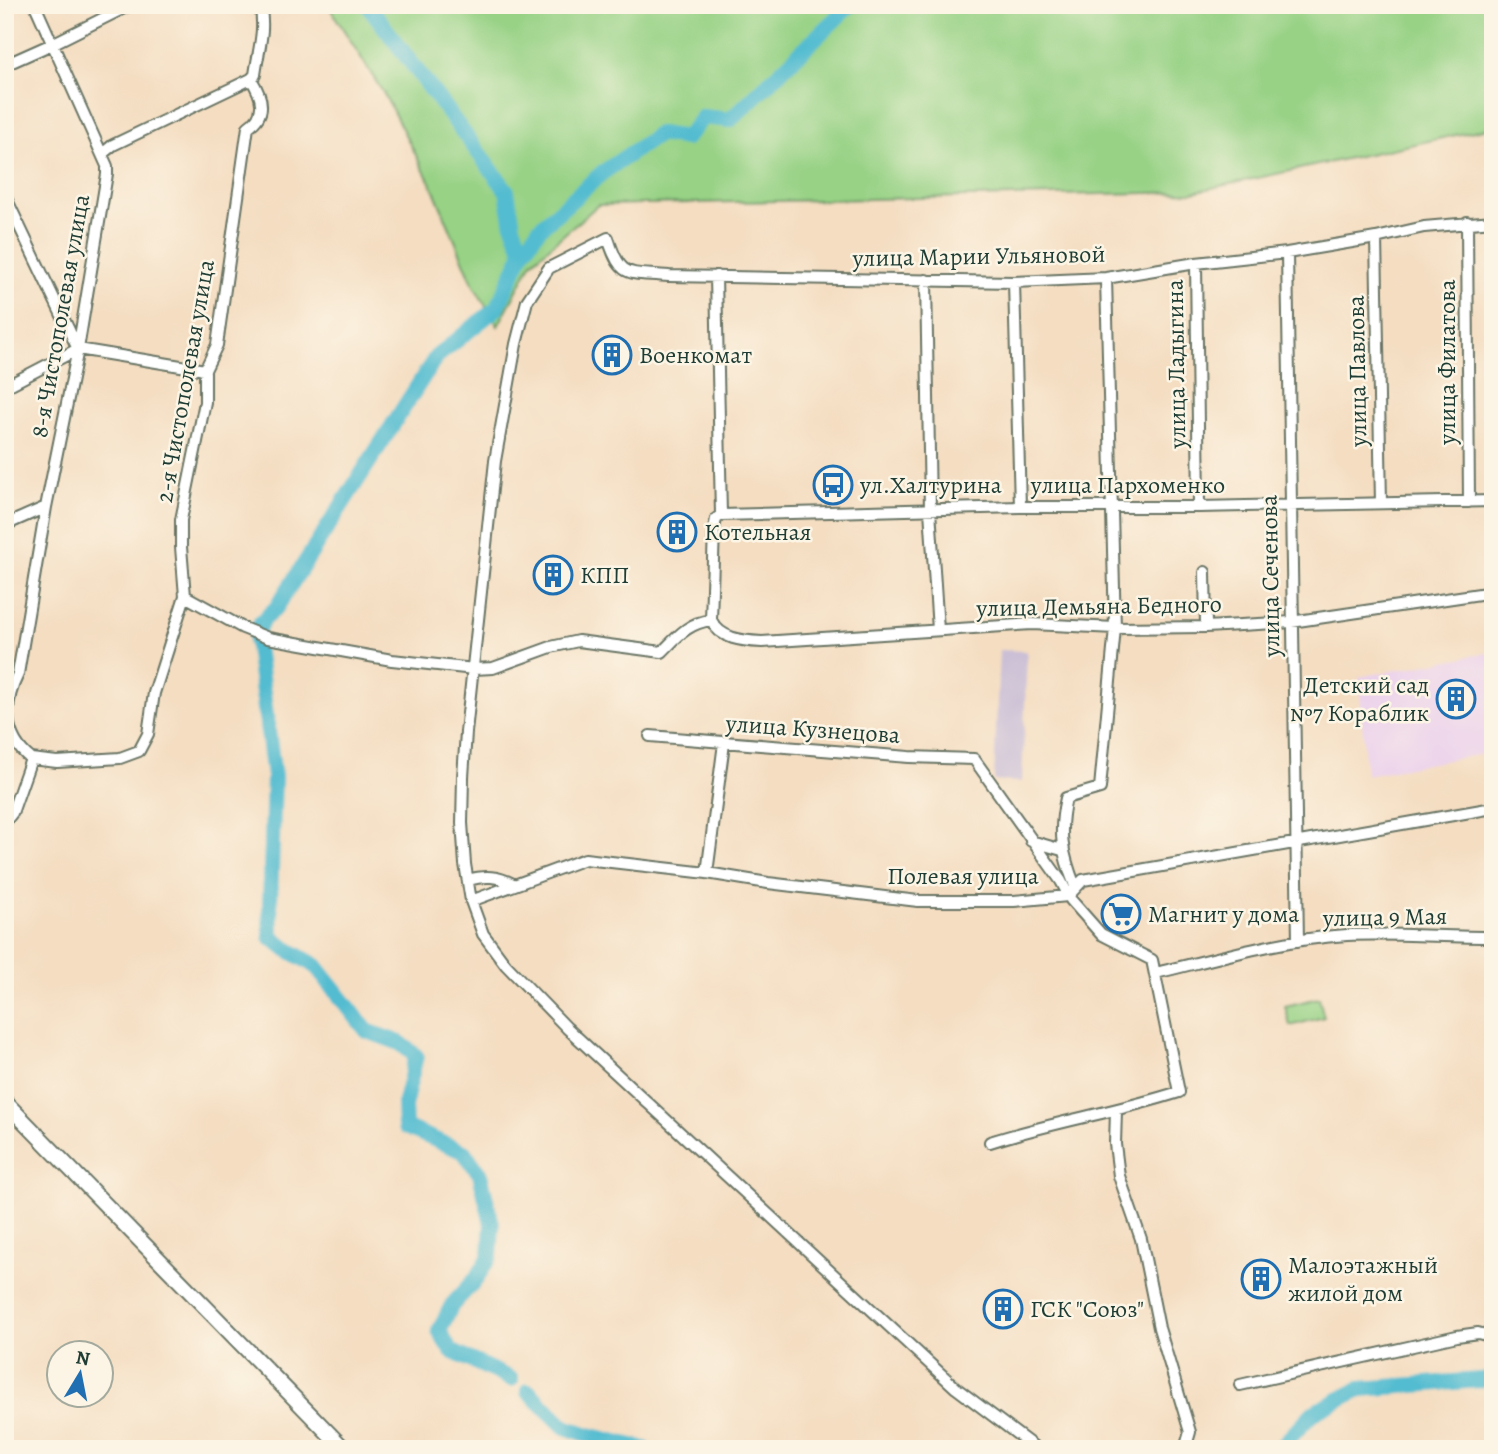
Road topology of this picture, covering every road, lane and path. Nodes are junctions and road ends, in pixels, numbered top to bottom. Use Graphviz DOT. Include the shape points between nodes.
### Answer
graph roads {
  1 [pos="35,5"];
  2 [pos="130,5"];
  3 [pos="260,5"];
  4 [pos="52,44"];
  5 [pos="5,65"];
  6 [pos="251,79"];
  7 [pos="102,154"];
  8 [pos="5,196"];
  9 [pos="1493,221"];
  10 [pos="1467,222"];
  11 [pos="1376,238"];
  12 [pos="1287,254"];
  13 [pos="1196,263"];
  14 [pos="716,276"];
  15 [pos="1106,278"];
  16 [pos="926,280"];
  17 [pos="1014,282"];
  18 [pos="78,349"];
  19 [pos="205,370"];
  20 [pos="5,387"];
  21 [pos="1493,501"];
  22 [pos="1469,502"];
  23 [pos="1381,503"];
  24 [pos="1290,504"];
  25 [pos="46,507"];
  26 [pos="1020,507"];
  27 [pos="1199,507"];
  28 [pos="1113,508"];
  29 [pos="930,510"];
  30 [pos="720,515"];
  31 [pos="5,525"];
  32 [pos="1205,572"];
  33 [pos="1493,592"];
  34 [pos="185,596"];
  35 [pos="711,620"];
  36 [pos="1291,622"];
  37 [pos="1206,627"];
  38 [pos="1115,628"];
  39 [pos="938,630"];
  40 [pos="474,669"];
  41 [pos="650,736"];
  42 [pos="724,743"];
  43 [pos="31,759"];
  44 [pos="1493,808"];
  45 [pos="5,822"];
  46 [pos="1031,841"];
  47 [pos="1296,841"];
  48 [pos="1062,850"];
  49 [pos="707,873"];
  50 [pos="468,880"];
  51 [pos="513,884"];
  52 [pos="1072,891"];
  53 [pos="471,901"];
  54 [pos="1493,937"];
  55 [pos="1298,940"];
  56 [pos="1156,973"];
  57 [pos="5,1102"];
  58 [pos="1116,1111"];
  59 [pos="990,1142"];
  60 [pos="1493,1337"];
  61 [pos="1240,1385"];
  62 [pos="344,1449"];
  63 [pos="1037,1449"];
  64 [pos="1185,1449"];
  1 -- 4 [label="street, 8-я Чистополевая улица"];
  2 -- 4 [label="street"];
  3 -- 6 [label="street" via="262,38"];
  4 -- 5 [label="street"];
  4 -- 7 [label="street, 8-я Чистополевая улица"];
  6 -- 7 [label="street"];
  6 -- 19 [label="street, 2-я Чистополевая улица" via="262,105 257,121 248,127 217,345"];
  7 -- 18 [label="street, 8-я Чистополевая улица" via="107,174"];
  8 -- 18 [label="street"];
  9 -- 10 [label="street, улица Марии Ульяновой"];
  10 -- 11 [label="street, улица Марии Ульяновой" via="1424,226"];
  10 -- 22 [label="street, улица Филатова"];
  11 -- 12 [label="street, улица Марии Ульяновой"];
  11 -- 23 [label="street, улица Павлова"];
  12 -- 13 [label="street, улица Марии Ульяновой"];
  12 -- 24 [label="street, улица Сеченова"];
  13 -- 15 [label="street, улица Марии Ульяновой"];
  13 -- 27 [label="street, улица Ладыгина"];
  14 -- 16 [label="street, улица Марии Ульяновой"];
  14 -- 30 [label="street"];
  14 -- 40 [label="street, улица Марии Ульяновой" via="626,271 615,260 608,238 549,268 527,301 495,461"];
  15 -- 17 [label="street, улица Марии Ульяновой"];
  15 -- 28 [label="street"];
  16 -- 17 [label="street, улица Марии Ульяновой"];
  16 -- 29 [label="street"];
  17 -- 26 [label="street"];
  18 -- 19 [label="street"];
  18 -- 20 [label="street"];
  18 -- 25 [label="street, 8-я Чистополевая улица"];
  19 -- 34 [label="street, 2-я Чистополевая улица" via="205,402 181,520"];
  21 -- 22 [label="street, улица Пархоменко"];
  22 -- 23 [label="street, улица Пархоменко"];
  23 -- 24 [label="street, улица Пархоменко"];
  24 -- 27 [label="street, улица Пархоменко"];
  24 -- 36 [label="street, улица Сеченова"];
  25 -- 31 [label="street"];
  25 -- 43 [label="street, 8-я Чистополевая улица" via="18,674 6,715 15,741"];
  26 -- 28 [label="street, улица Пархоменко"];
  26 -- 29 [label="street, улица Пархоменко"];
  27 -- 28 [label="street, улица Пархоменко"];
  28 -- 38 [label="street"];
  29 -- 30 [label="street, улица Пархоменко"];
  29 -- 39 [label="street"];
  30 -- 35 [label="street" via="714,529"];
  32 -- 37 [label="street"];
  33 -- 36 [label="street, улица Демьяна Бедного"];
  34 -- 40 [label="street" via="268,638"];
  34 -- 43 [label="street, 2-я Чистополевая улица" via="154,693 148,734 139,751 120,758"];
  35 -- 39 [label="street, улица Демьяна Бедного" via="721,633 748,642"];
  35 -- 40 [label="street" via="687,626 663,652 578,641 493,668"];
  36 -- 37 [label="street, улица Демьяна Бедного"];
  36 -- 47 [label="street, улица Сеченова"];
  37 -- 38 [label="street, улица Демьяна Бедного"];
  38 -- 39 [label="street, улица Демьяна Бедного" via="1032,624"];
  38 -- 48 [label="street" via="1100,788 1066,798"];
  40 -- 50 [label="street" via="463,777"];
  41 -- 42 [label="street, улица Кузнецова"];
  42 -- 46 [label="street, улица Кузнецова" via="974,759"];
  42 -- 49 [label="street"];
  43 -- 45 [label="street"];
  44 -- 47 [label="street, Полевая улица"];
  46 -- 48 [label="street"];
  46 -- 52 [label="street"];
  47 -- 52 [label="street, Полевая улица" via="1083,880"];
  47 -- 55 [label="street, улица Сеченова"];
  48 -- 52 [label="street"];
  49 -- 51 [label="street, Полевая улица" via="585,859"];
  49 -- 52 [label="street, Полевая улица" via="918,901 1014,901"];
  50 -- 51 [label="street" via="501,877"];
  50 -- 53 [label="street"];
  51 -- 53 [label="street, Полевая улица"];
  52 -- 56 [label="street" via="1101,934 1153,960"];
  53 -- 63 [label="street" via="492,950 567,1028 956,1388"];
  54 -- 55 [label="street, улица 9 Мая" via="1347,935"];
  55 -- 56 [label="street, улица 9 Мая"];
  56 -- 58 [label="street" via="1179,1092"];
  57 -- 62 [label="main road"];
  58 -- 59 [label="street"];
  58 -- 64 [label="street" via="1119,1176 1141,1239 1159,1328 1190,1432"];
  60 -- 61 [label="street" via="1469,1334"];
}
